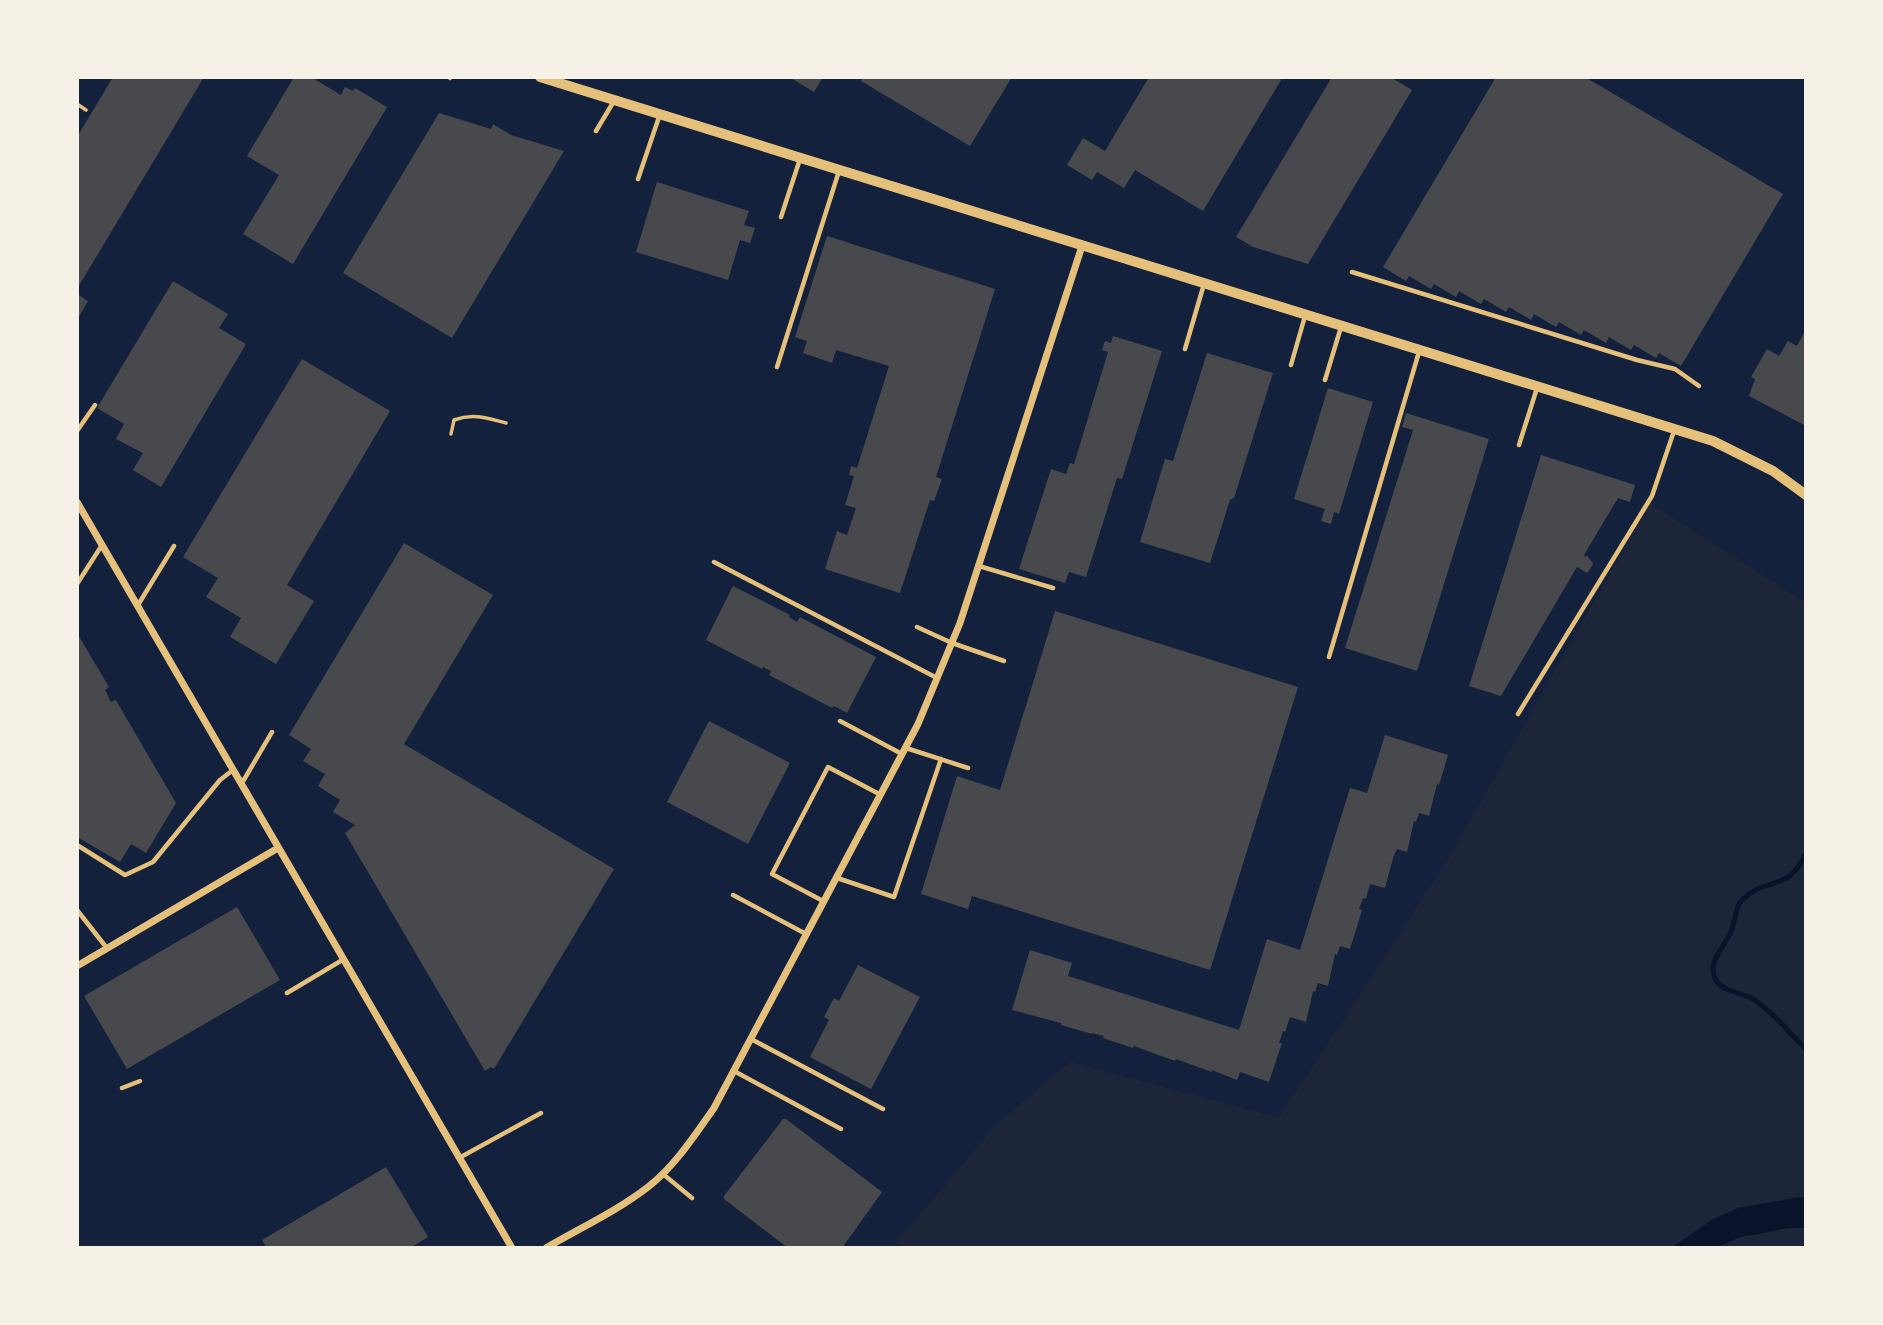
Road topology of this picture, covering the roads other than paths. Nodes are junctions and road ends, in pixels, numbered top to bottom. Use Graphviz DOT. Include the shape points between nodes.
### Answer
graph roads {
  1 [pos="540,77"];
  2 [pos="614,100"];
  3 [pos="659,115"];
  4 [pos="596,131"];
  5 [pos="800,158"];
  6 [pos="839,170"];
  7 [pos="638,179"];
  8 [pos="781,217"];
  9 [pos="1082,246"];
  10 [pos="1352,272"];
  11 [pos="1204,284"];
  12 [pos="1306,315"];
  13 [pos="1341,326"];
  14 [pos="1185,349"];
  15 [pos="1420,351"];
  16 [pos="1291,365"];
  17 [pos="778,367"];
  18 [pos="1325,380"];
  19 [pos="1699,386"];
  20 [pos="1537,387"];
  21 [pos="96,405"];
  22 [pos="1674,430"];
  23 [pos="77,431"];
  24 [pos="1519,445"];
  25 [pos="1806,495"];
  26 [pos="77,502"];
  27 [pos="102,545"];
  28 [pos="174,546"];
  29 [pos="714,562"];
  30 [pos="979,566"];
  31 [pos="77,584"];
  32 [pos="1053,588"];
  33 [pos="137,606"];
  34 [pos="917,627"];
  35 [pos="952,643"];
  36 [pos="1329,657"];
  37 [pos="1004,661"];
  38 [pos="938,678"];
  39 [pos="1518,714"];
  40 [pos="840,721"];
  41 [pos="272,732"];
  42 [pos="904,751"];
  43 [pos="941,759"];
  44 [pos="968,768"];
  45 [pos="233,770"];
  46 [pos="241,784"];
  47 [pos="881,795"];
  48 [pos="77,845"];
  49 [pos="278,848"];
  50 [pos="837,878"];
  51 [pos="733,895"];
  52 [pos="824,901"];
  53 [pos="77,910"];
  54 [pos="806,935"];
  55 [pos="106,947"];
  56 [pos="344,959"];
  57 [pos="77,966"];
  58 [pos="287,993"];
  59 [pos="751,1039"];
  60 [pos="734,1071"];
  61 [pos="140,1081"];
  62 [pos="122,1088"];
  63 [pos="883,1109"];
  64 [pos="541,1113"];
  65 [pos="841,1129"];
  66 [pos="459,1158"];
  67 [pos="662,1173"];
  68 [pos="692,1198"];
  69 [pos="512,1248"];
  70 [pos="546,1248"];
  1 -- 2 [label="street"];
  2 -- 3 [label="street"];
  2 -- 4 [label="lane"];
  3 -- 5 [label="street"];
  3 -- 7 [label="lane"];
  5 -- 6 [label="street"];
  5 -- 8 [label="lane"];
  6 -- 9 [label="street"];
  6 -- 17 [label="lane"];
  9 -- 11 [label="street"];
  9 -- 30 [label="street"];
  10 -- 19 [label="lane" via="1675,369"];
  11 -- 12 [label="street"];
  11 -- 14 [label="lane"];
  12 -- 13 [label="street"];
  12 -- 16 [label="lane"];
  13 -- 15 [label="street"];
  13 -- 18 [label="lane"];
  15 -- 20 [label="street"];
  15 -- 36 [label="lane"];
  20 -- 22 [label="street"];
  20 -- 24 [label="lane"];
  21 -- 23 [label="lane"];
  22 -- 25 [label="street" via="1713,441 1773,471"];
  22 -- 39 [label="lane" via="1652,496"];
  26 -- 27 [label="street"];
  27 -- 31 [label="lane"];
  27 -- 33 [label="street"];
  28 -- 33 [label="lane"];
  29 -- 38 [label="lane"];
  30 -- 32 [label="lane"];
  30 -- 35 [label="street"];
  33 -- 45 [label="street"];
  34 -- 35 [label="lane"];
  35 -- 37 [label="lane"];
  35 -- 38 [label="street"];
  38 -- 42 [label="street"];
  40 -- 42 [label="lane"];
  41 -- 46 [label="lane"];
  42 -- 43 [label="lane"];
  42 -- 47 [label="street"];
  43 -- 44 [label="lane"];
  43 -- 50 [label="lane" via="894,897"];
  45 -- 46 [label="street"];
  45 -- 48 [label="lane" via="153,862 125,875"];
  46 -- 49 [label="street"];
  47 -- 50 [label="street"];
  47 -- 52 [label="lane" via="828,766 772,874"];
  49 -- 55 [label="street"];
  49 -- 56 [label="street"];
  50 -- 52 [label="street"];
  51 -- 54 [label="lane"];
  52 -- 54 [label="street"];
  53 -- 55 [label="lane"];
  54 -- 59 [label="street"];
  55 -- 57 [label="street"];
  56 -- 58 [label="lane"];
  56 -- 66 [label="street"];
  59 -- 60 [label="street"];
  59 -- 63 [label="lane"];
  60 -- 65 [label="lane"];
  60 -- 67 [label="street" via="715,1108"];
  61 -- 62 [label="lane"];
  64 -- 66 [label="lane"];
  66 -- 69 [label="street"];
  67 -- 68 [label="lane"];
  67 -- 70 [label="street" via="613,1210"];
}
